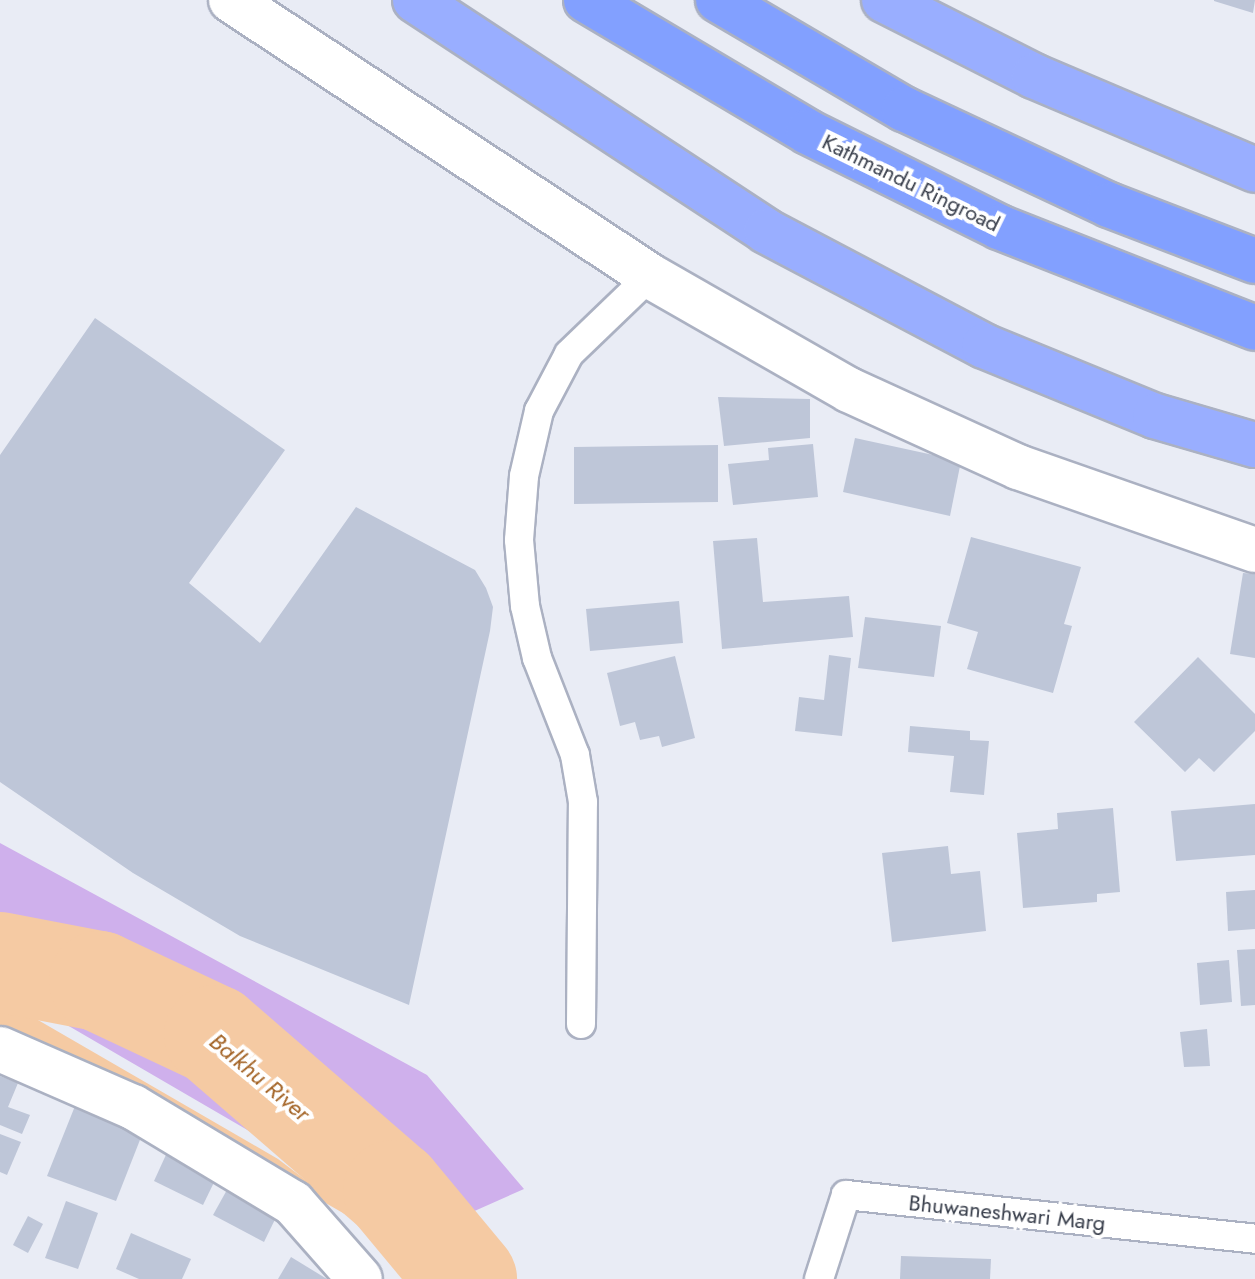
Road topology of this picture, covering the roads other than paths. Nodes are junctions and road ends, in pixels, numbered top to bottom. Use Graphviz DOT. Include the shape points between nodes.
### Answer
graph roads {
  1 [pos="231,0"];
  2 [pos="415,0"];
  3 [pos="586,0"];
  4 [pos="718,0"];
  5 [pos="884,0"];
  6 [pos="1255,170"];
  7 [pos="1255,261"];
  8 [pos="650,276"];
  9 [pos="1255,328"];
  10 [pos="1255,445"];
  11 [pos="1255,550"];
  12 [pos="581,1024"];
  13 [pos="0,1049"];
  14 [pos="1255,1239"];
  15 [pos="360,1279"];
  16 [pos="819,1279"];
  1 -- 8 [label="street"];
  2 -- 10 [label="main road" via="766,231 984,346 1155,416"];
  3 -- 9 [label="highway, Kathmandu Ringroad" via="808,132 999,227"];
  4 -- 7 [label="highway" via="904,109 1109,205"];
  5 -- 6 [label="main road" via="1034,76"];
  8 -- 11 [label="street" via="849,390 1018,467"];
  8 -- 12 [label="lane" via="569,354 539,411 524,476 519,540 525,606 537,658 575,755 583,802"];
  13 -- 15 [label="street" via="133,1107 293,1203"];
  14 -- 16 [label="lane, Bhuwaneshwari Marg" via="846,1195"];
}
